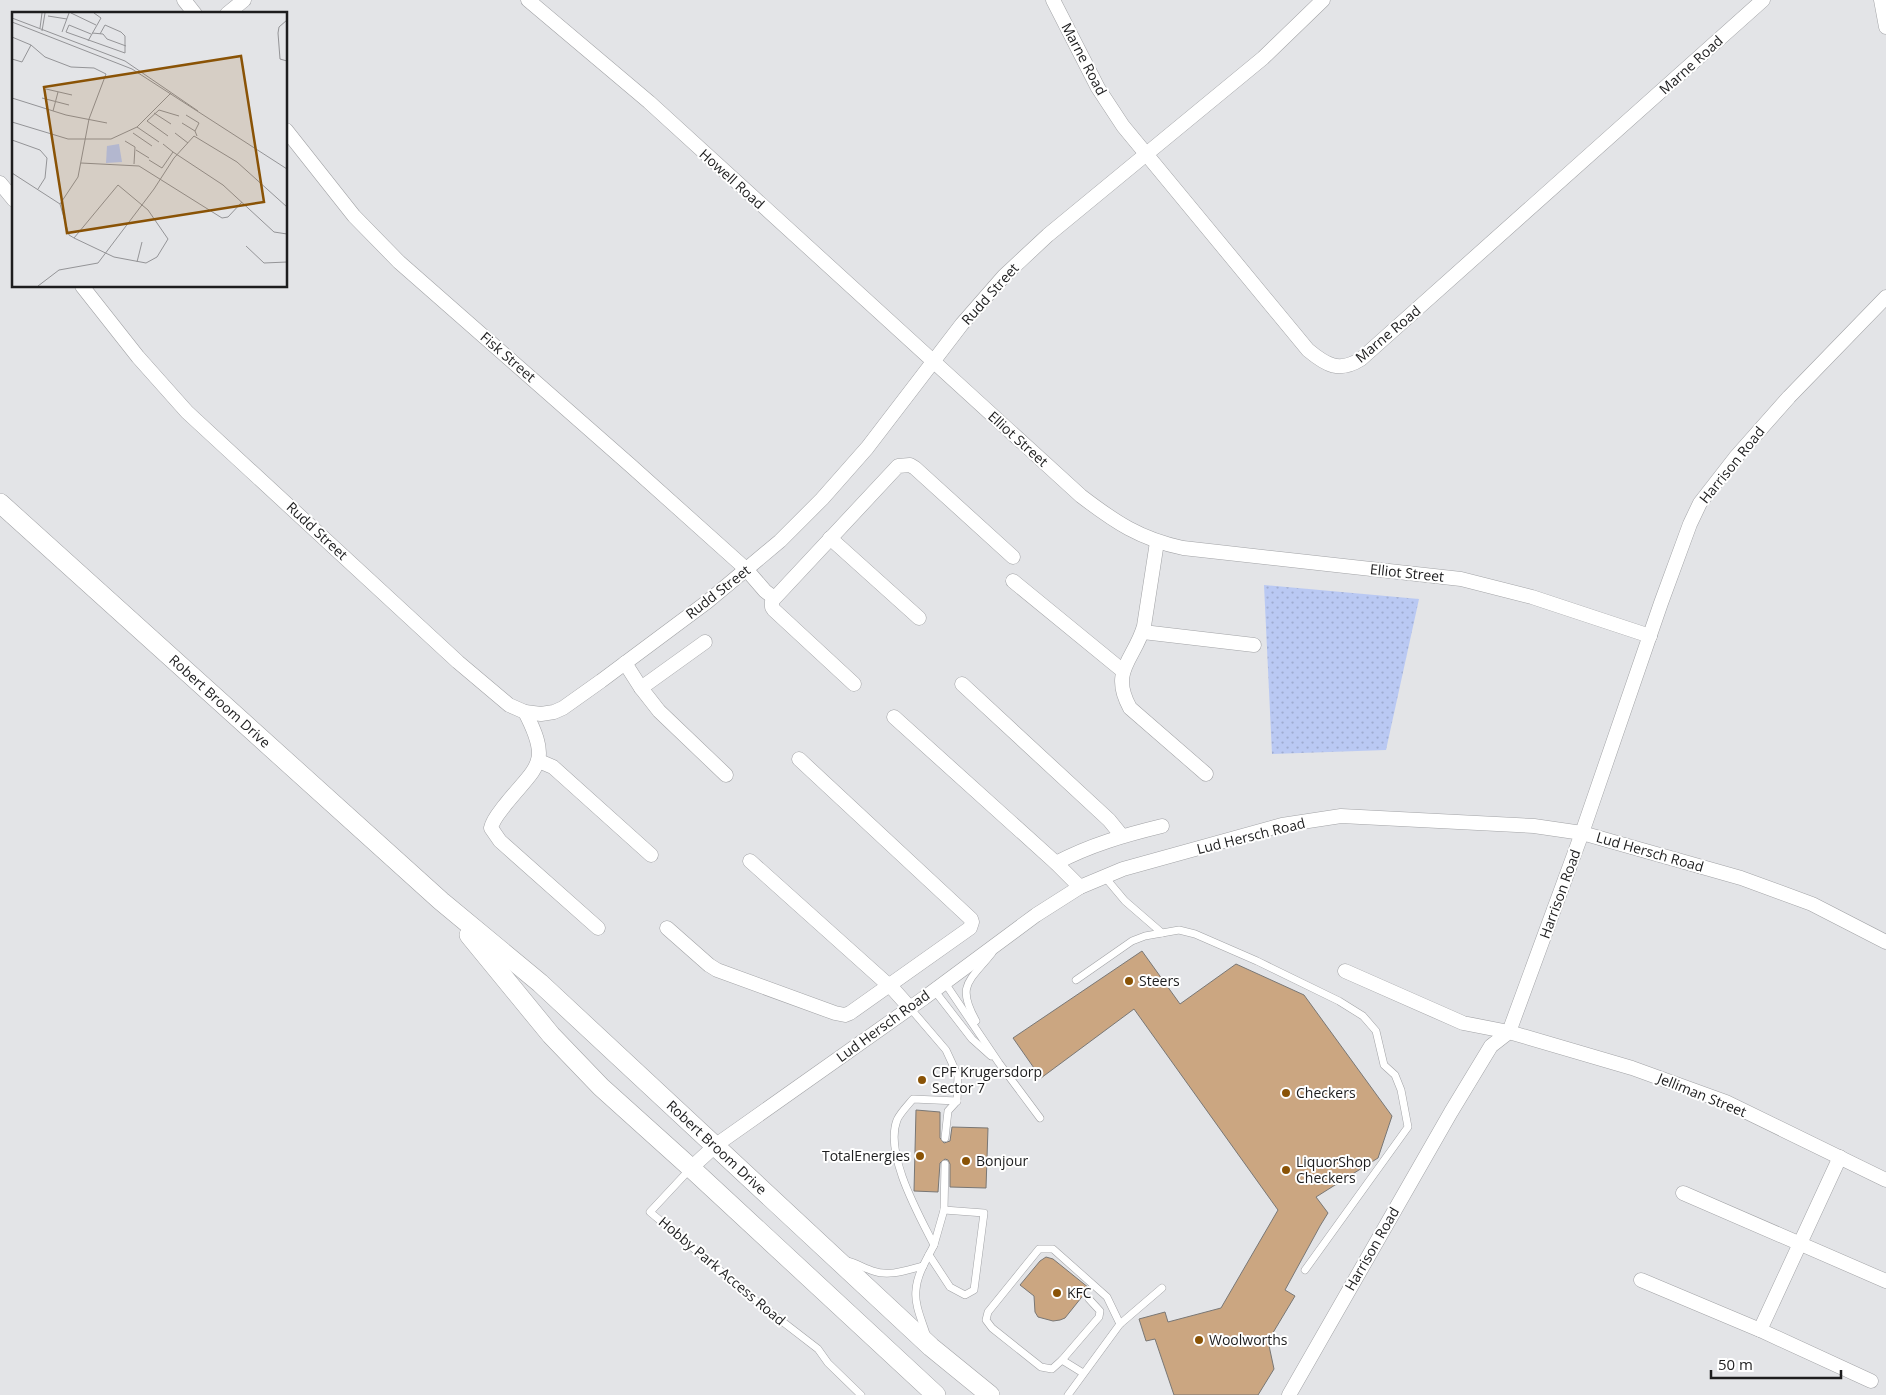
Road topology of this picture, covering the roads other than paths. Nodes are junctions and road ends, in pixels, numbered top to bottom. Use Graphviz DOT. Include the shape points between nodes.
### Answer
graph roads {
  1 [pos="184,0"];
  2 [pos="244,0"];
  3 [pos="528,0"];
  4 [pos="1053,0"];
  5 [pos="1323,0"];
  6 [pos="1763,0"];
  7 [pos="1881,0"];
  8 [pos="193,12"];
  9 [pos="229,12"];
  10 [pos="1886,27"];
  11 [pos="288,133"];
  12 [pos="1146,154"];
  13 [pos="0,183"];
  14 [pos="12,198"];
  15 [pos="84,288"];
  16 [pos="1886,297"];
  17 [pos="932,361"];
  18 [pos="0,503"];
  19 [pos="830,538"];
  20 [pos="1158,542"];
  21 [pos="1013,557"];
  22 [pos="746,569"];
  23 [pos="1013,581"];
  24 [pos="773,598"];
  25 [pos="919,618"];
  26 [pos="1143,632"];
  27 [pos="1650,636"];
  28 [pos="705,642"];
  29 [pos="1254,645"];
  30 [pos="625,662"];
  31 [pos="1123,671"];
  32 [pos="854,684"];
  33 [pos="962,684"];
  34 [pos="641,688"];
  35 [pos="525,712"];
  36 [pos="894,717"];
  37 [pos="798,759"];
  38 [pos="539,761"];
  39 [pos="1206,774"];
  40 [pos="726,775"];
  41 [pos="1162,826"];
  42 [pos="1582,833"];
  43 [pos="1122,836"];
  44 [pos="650,855"];
  45 [pos="750,861"];
  46 [pos="1056,863"];
  47 [pos="1104,876"];
  48 [pos="1080,887"];
  49 [pos="441,901"];
  50 [pos="598,928"];
  51 [pos="667,928"];
  52 [pos="1162,933"];
  53 [pos="1004,939"];
  54 [pos="1886,942"];
  55 [pos="1346,971"];
  56 [pos="1076,980"];
  57 [pos="889,986"];
  58 [pos="939,986"];
  59 [pos="910,1008"];
  60 [pos="1509,1032"];
  61 [pos="999,1063"];
  62 [pos="957,1100"];
  63 [pos="1040,1118"];
  64 [pos="945,1138"];
  65 [pos="716,1145"];
  66 [pos="1840,1157"];
  67 [pos="945,1164"];
  68 [pos="691,1168"];
  69 [pos="1886,1180"];
  70 [pos="1683,1193"];
  71 [pos="944,1210"];
  72 [pos="1800,1244"];
  73 [pos="934,1245"];
  74 [pos="929,1255"];
  75 [pos="835,1258"];
  76 [pos="923,1266"];
  77 [pos="1304,1270"];
  78 [pos="1641,1280"];
  79 [pos="1886,1281"];
  80 [pos="1162,1288"];
  81 [pos="1089,1299"];
  82 [pos="1120,1324"];
  83 [pos="1760,1330"];
  84 [pos="930,1346"];
  85 [pos="1062,1360"];
  86 [pos="1082,1373"];
  87 [pos="1871,1381"];
  88 [pos="860,1395"];
  89 [pos="936,1395"];
  90 [pos="990,1395"];
  91 [pos="1068,1395"];
  92 [pos="1289,1395"];
  1 -- 8 [label="street"];
  2 -- 9 [label="street"];
  3 -- 17 [label="street, Howell Road" via="649,102"];
  4 -- 12 [label="street, Marne Road" via="1098,88"];
  5 -- 12 [label="street, Rudd Street" via="1263,58"];
  6 -- 12 [label="street, Marne Road" via="1354,364 1328,365 1308,350"];
  7 -- 10 [label="street"];
  11 -- 22 [label="street, Fisk Street" via="354,216 398,262"];
  12 -- 17 [label="street, Rudd Street" via="1017,263"];
  13 -- 14 [label="street"];
  15 -- 35 [label="street, Rudd Street" via="187,412 458,662 509,706"];
  16 -- 27 [label="street, Harrison Road" via="1790,397 1700,503"];
  17 -- 20 [label="street, Elliot Street" via="1081,496 1114,521"];
  17 -- 22 [label="street, Rudd Street" via="867,448 822,499 780,542"];
  18 -- 49 [label="street, Robert Broom Drive"];
  19 -- 21 [label="street" via="898,466 910,465"];
  19 -- 24 [label="street"];
  19 -- 25 [label="street"];
  20 -- 26 [label="street"];
  20 -- 27 [label="street, Elliot Street" via="1183,548 1461,580 1532,597"];
  22 -- 24 [label="street, Fisk Street"];
  22 -- 30 [label="street, Rudd Street"];
  23 -- 31 [label="street"];
  24 -- 32 [label="street, Fisk Street" via="774,610"];
  26 -- 29 [label="street"];
  26 -- 31 [label="street"];
  27 -- 42 [label="street, Harrison Road"];
  28 -- 34 [label="street"];
  30 -- 34 [label="street"];
  30 -- 35 [label="street, Rudd Street" via="558,710 541,714"];
  31 -- 39 [label="street" via="1125,699 1130,708"];
  33 -- 43 [label="street" via="1110,820"];
  34 -- 40 [label="street" via="659,711"];
  35 -- 38 [label="street" via="538,742"];
  36 -- 46 [label="street"];
  37 -- 57 [label="street" via="971,919 970,928"];
  38 -- 44 [label="street" via="553,767"];
  38 -- 50 [label="street" via="494,818 491,828 500,841"];
  41 -- 43 [label="street"];
  42 -- 47 [label="street, Lud Hersch Road" via="1534,826 1341,816 1282,825"];
  42 -- 54 [label="street, Lud Hersch Road" via="1741,878 1812,904"];
  42 -- 60 [label="street, Harrison Road"];
  43 -- 46 [label="street" via="1078,851"];
  45 -- 57 [label="street"];
  46 -- 48 [label="street"];
  47 -- 48 [label="street, Lud Hersch Road"];
  47 -- 52 [label="lane" via="1125,901"];
  48 -- 53 [label="street, Lud Hersch Road"];
  49 -- 65 [label="street, Robert Broom Drive" via="540,983"];
  49 -- 68 [label="street, Robert Broom Drive" via="550,1035 608,1094"];
  51 -- 57 [label="street" via="717,970 835,1013 850,1013"];
  52 -- 56 [label="lane" via="1132,941"];
  52 -- 77 [label="lane" via="1179,930 1195,934 1339,1001 1363,1016 1376,1031 1384,1065 1394,1074 1401,1090 1408,1127"];
  53 -- 58 [label="street, Lud Hersch Road"];
  53 -- 61 [label="lane" via="966,987 965,998"];
  55 -- 60 [label="street, Jelliman Street" via="1463,1023"];
  57 -- 59 [label="street"];
  58 -- 59 [label="street, Lud Hersch Road"];
  58 -- 61 [label="lane"];
  58 -- 61 [label="lane" via="972,1039"];
  59 -- 62 [label="lane" via="946,1050 958,1076"];
  59 -- 65 [label="street, Lud Hersch Road"];
  60 -- 66 [label="street, Jelliman Street" via="1632,1068 1726,1102"];
  60 -- 92 [label="street, Harrison Road" via="1491,1046"];
  61 -- 63 [label="lane"];
  62 -- 64 [label="lane" via="948,1111"];
  62 -- 73 [label="lane" via="913,1098 897,1120 893,1142 916,1209"];
  65 -- 68 [label="street, Lud Hersch Road"];
  65 -- 75 [label="street, Robert Broom Drive"];
  66 -- 69 [label="street, Jelliman Street"];
  66 -- 72 [label="street"];
  67 -- 71 [label="lane"];
  68 -- 88 [label="lane, Hobby Park Access Road" via="650,1212 818,1349"];
  68 -- 89 [label="street, Robert Broom Drive"];
  70 -- 72 [label="street"];
  71 -- 73 [label="lane"];
  71 -- 74 [label="lane" via="984,1214 974,1290 965,1295 950,1287"];
  72 -- 79 [label="street"];
  72 -- 83 [label="street"];
  73 -- 74 [label="lane"];
  74 -- 76 [label="lane"];
  75 -- 76 [label="lane" via="874,1272 896,1273"];
  75 -- 84 [label="street, Robert Broom Drive"];
  76 -- 84 [label="lane" via="916,1290"];
  78 -- 83 [label="street"];
  80 -- 82 [label="lane"];
  81 -- 85 [label="lane" via="1100,1311 1099,1317"];
  82 -- 85 [label="lane" via="1107,1297 1053,1249 1039,1250 988,1312 986,1320 1041,1368 1052,1369"];
  82 -- 86 [label="lane"];
  83 -- 87 [label="street"];
  84 -- 90 [label="street, Robert Broom Drive"];
  85 -- 86 [label="lane"];
  86 -- 91 [label="lane"];
}
